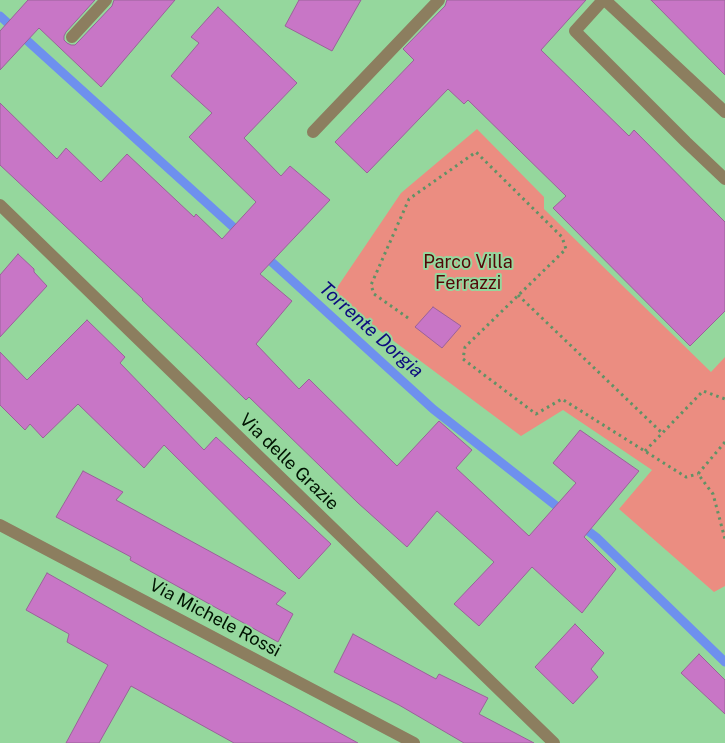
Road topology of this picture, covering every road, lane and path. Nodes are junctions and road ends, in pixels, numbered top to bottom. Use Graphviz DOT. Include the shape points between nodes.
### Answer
graph roads {
  1 [pos="106,0"];
  2 [pos="439,0"];
  3 [pos="604,0"];
  4 [pos="72,36"];
  5 [pos="725,112"];
  6 [pos="313,132"];
  7 [pos="725,179"];
  8 [pos="0,205"];
  9 [pos="518,296"];
  10 [pos="408,318"];
  11 [pos="725,399"];
  12 [pos="662,433"];
  13 [pos="725,442"];
  14 [pos="644,451"];
  15 [pos="698,474"];
  16 [pos="0,524"];
  17 [pos="725,539"];
  18 [pos="414,743"];
  19 [pos="554,743"];
  1 -- 4 [label="street"];
  2 -- 6 [label="street"];
  3 -- 5 [label="street"];
  3 -- 7 [label="street" via="575,31"];
  8 -- 19 [label="street, Via delle Grazie"];
  9 -- 10 [label="path" via="566,249 562,237 476,152 409,199 371,285 374,294"];
  9 -- 12 [label="path"];
  9 -- 14 [label="path" via="465,347 463,359 536,414 562,400"];
  11 -- 12 [label="path" via="703,391"];
  12 -- 14 [label="path"];
  13 -- 15 [label="path"];
  14 -- 15 [label="path" via="686,477"];
  15 -- 17 [label="path" via="712,494"];
  16 -- 18 [label="street, Via Michele Rossi"];
}
